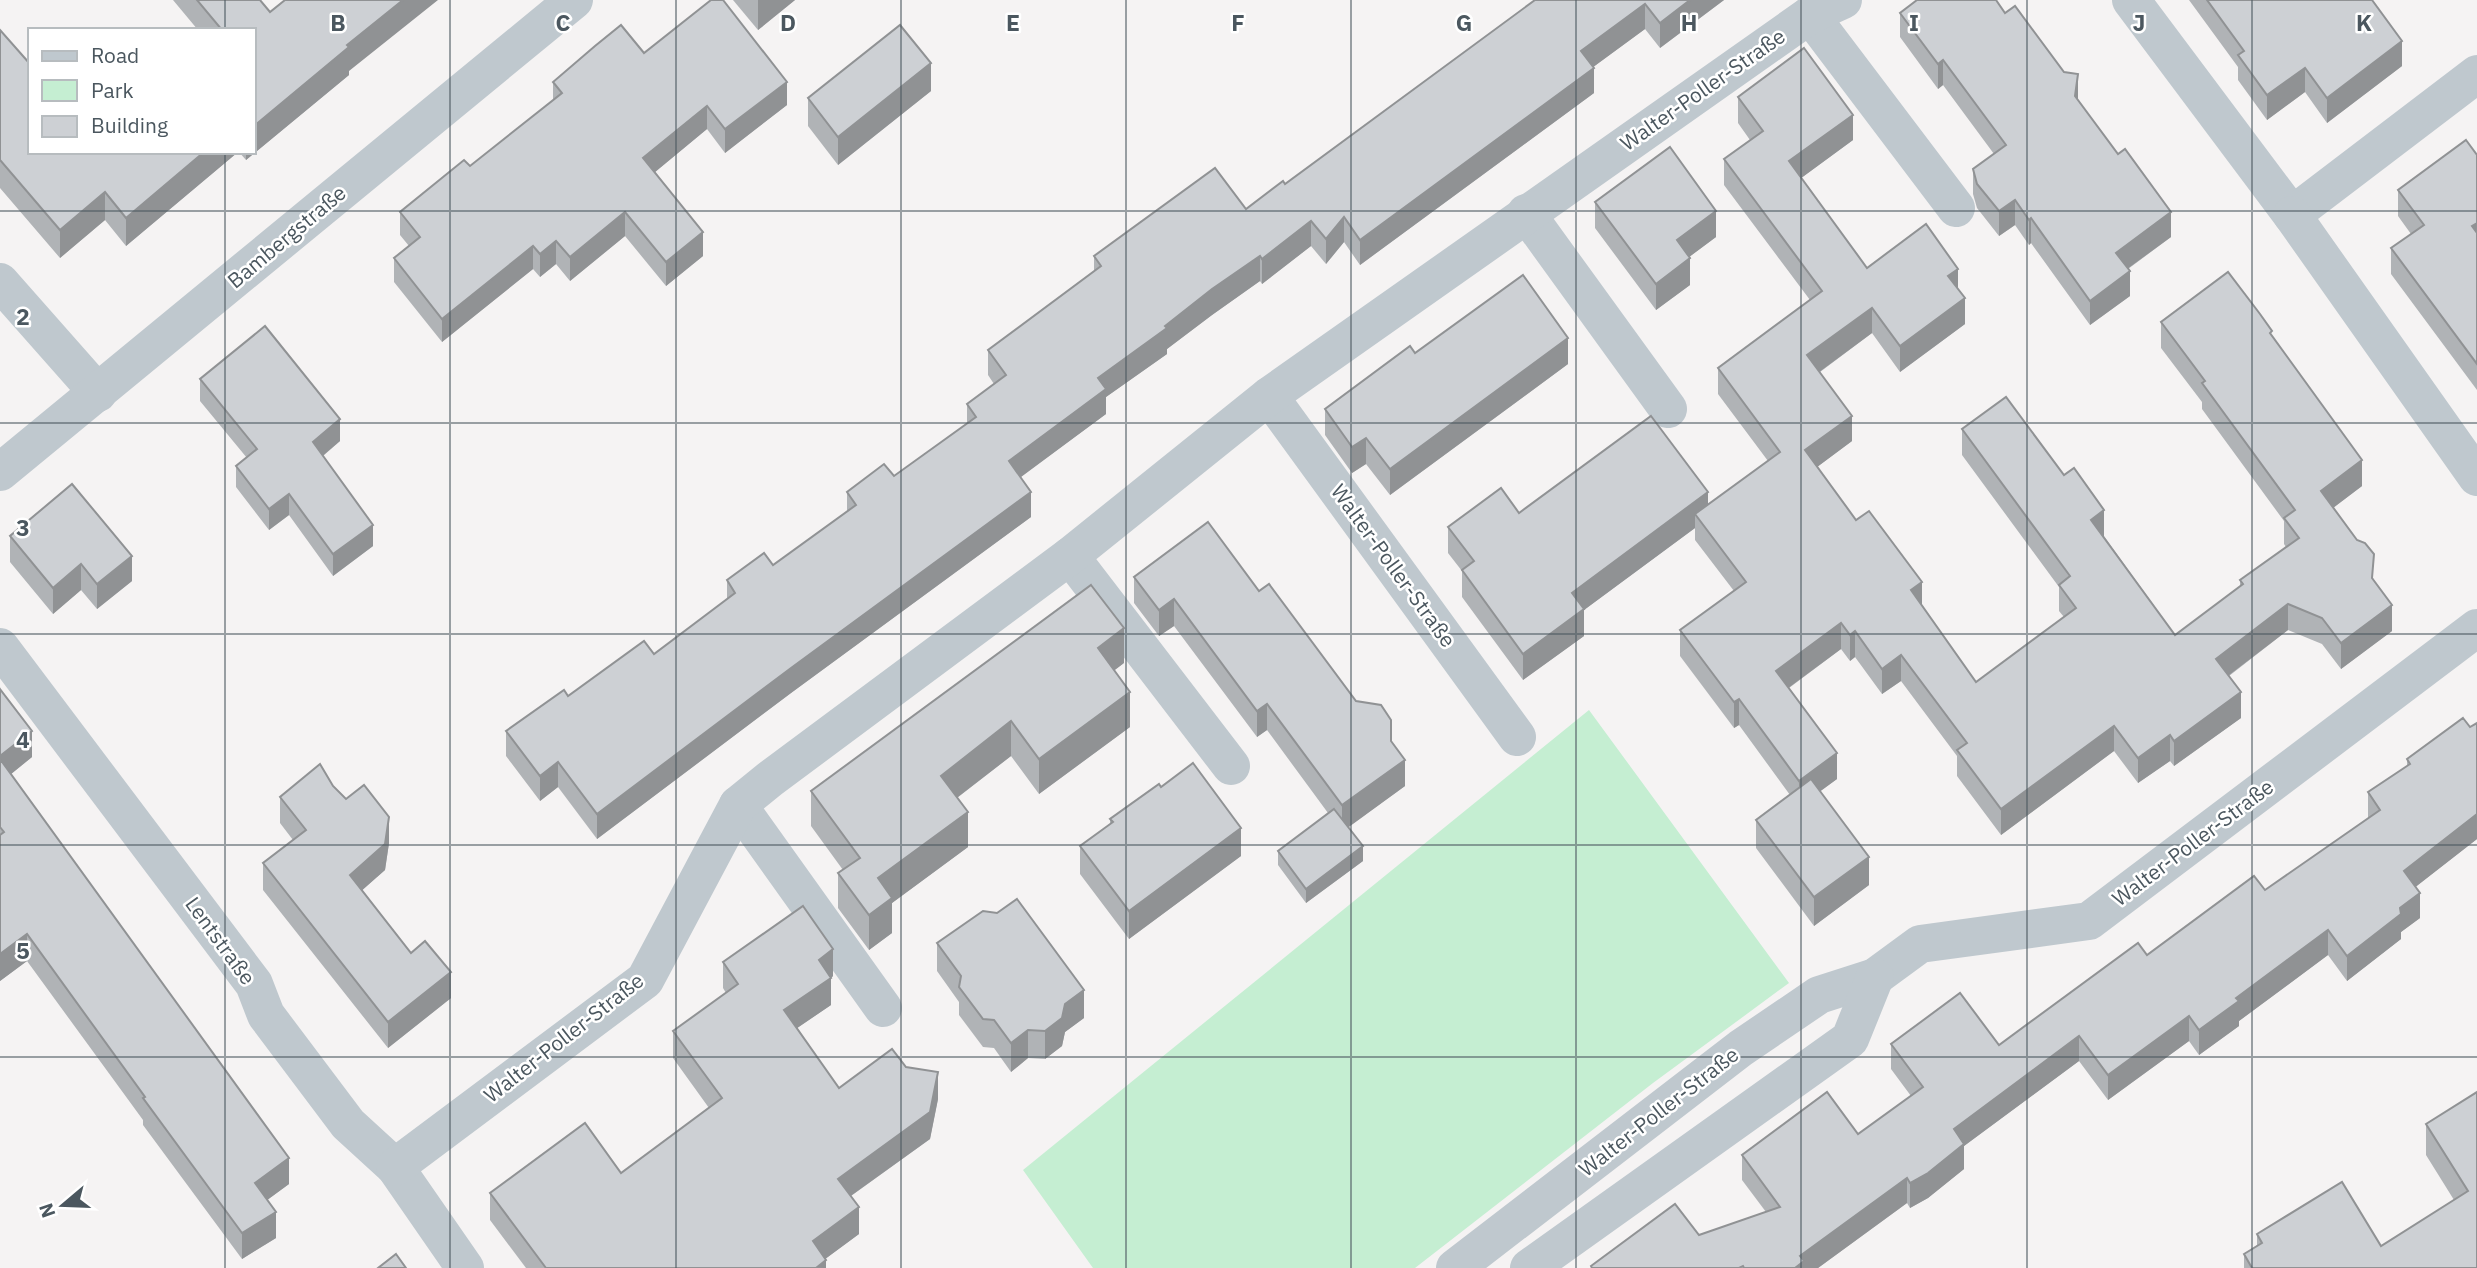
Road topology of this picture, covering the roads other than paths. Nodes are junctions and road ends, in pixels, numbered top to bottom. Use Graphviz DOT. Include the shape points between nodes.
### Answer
graph roads {
  1 [pos="574,0"];
  2 [pos="2132,0"];
  3 [pos="1826,8"];
  4 [pos="2477,74"];
  5 [pos="1956,208"];
  6 [pos="1526,213"];
  7 [pos="2292,215"];
  8 [pos="0,282"];
  9 [pos="98,393"];
  10 [pos="1269,396"];
  11 [pos="1668,409"];
  12 [pos="0,472"];
  13 [pos="2477,477"];
  14 [pos="1070,556"];
  15 [pos="2477,628"];
  16 [pos="0,647"];
  17 [pos="1517,737"];
  18 [pos="1231,766"];
  19 [pos="738,805"];
  20 [pos="1875,977"];
  21 [pos="883,1008"];
  22 [pos="396,1167"];
  23 [pos="465,1268"];
  24 [pos="1455,1268"];
  25 [pos="1529,1268"];
  1 -- 9 [label="street, Bambergstraße"];
  2 -- 7 [label="street"];
  3 -- 5 [label="street, Walter-Poller-Straße"];
  3 -- 6 [label="street, Walter-Poller-Straße"];
  4 -- 7 [label="street"];
  6 -- 10 [label="street, Walter-Poller-Straße"];
  6 -- 11 [label="street"];
  7 -- 13 [label="street"];
  8 -- 9 [label="street"];
  9 -- 12 [label="street, Bambergstraße"];
  10 -- 14 [label="street, Walter-Poller-Straße"];
  10 -- 17 [label="street, Walter-Poller-Straße"];
  14 -- 18 [label="street"];
  14 -- 19 [label="street, Walter-Poller-Straße"];
  15 -- 20 [label="street, Walter-Poller-Straße" via="2089,921 1920,944"];
  16 -- 22 [label="street, Lentstraße" via="254,984 265,1015 348,1124"];
  19 -- 21 [label="street"];
  19 -- 22 [label="street, Walter-Poller-Straße" via="645,980"];
  20 -- 24 [label="street, Walter-Poller-Straße" via="1819,995 1741,1048"];
  20 -- 25 [label="street" via="1850,1040"];
  22 -- 23 [label="street, Lentstraße"];
}
